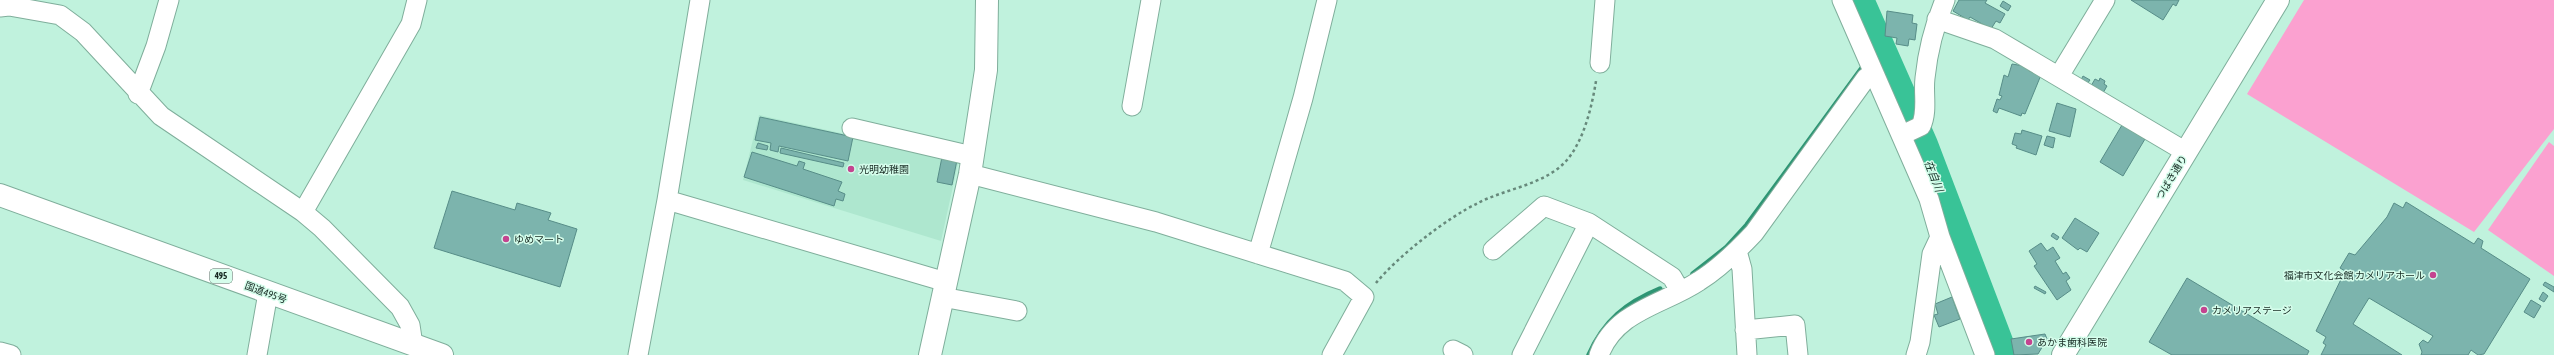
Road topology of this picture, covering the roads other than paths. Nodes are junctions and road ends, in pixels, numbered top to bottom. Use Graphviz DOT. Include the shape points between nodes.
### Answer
graph roads {
  1 [pos="169,0"];
  2 [pos="417,0"];
  3 [pos="700,0"];
  4 [pos="987,0"];
  5 [pos="1151,0"];
  6 [pos="1327,0"];
  7 [pos="1605,0"];
  8 [pos="1842,0"];
  9 [pos="1945,0"];
  10 [pos="2104,0"];
  11 [pos="2278,0"];
  12 [pos="0,7"];
  13 [pos="62,8"];
  14 [pos="1937,19"];
  15 [pos="1600,62"];
  16 [pos="1873,73"];
  17 [pos="2059,76"];
  18 [pos="138,94"];
  19 [pos="1132,106"];
  20 [pos="852,128"];
  21 [pos="1912,131"];
  22 [pos="2186,152"];
  23 [pos="971,165"];
  24 [pos="0,195"];
  25 [pos="667,200"];
  26 [pos="303,212"];
  27 [pos="1589,223"];
  28 [pos="1940,237"];
  29 [pos="1493,250"];
  30 [pos="1737,251"];
  31 [pos="1258,254"];
  32 [pos="944,289"];
  33 [pos="1680,291"];
  34 [pos="268,293"];
  35 [pos="1017,311"];
  36 [pos="1746,330"];
  37 [pos="413,344"];
  38 [pos="0,352"];
  39 [pos="11,355"];
  40 [pos="257,355"];
  41 [pos="442,355"];
  42 [pos="638,355"];
  43 [pos="930,355"];
  44 [pos="1332,355"];
  45 [pos="1522,355"];
  46 [pos="1599,355"];
  47 [pos="1747,355"];
  48 [pos="1798,355"];
  49 [pos="1916,355"];
  50 [pos="1985,355"];
  51 [pos="2064,355"];
  1 -- 18 [label="street" via="156,46"];
  2 -- 26 [label="street" via="411,24"];
  3 -- 25 [label="street"];
  4 -- 23 [label="main road" via="986,70"];
  5 -- 19 [label="street"];
  6 -- 31 [label="street" via="1303,98"];
  7 -- 15 [label="street"];
  8 -- 16 [label="street"];
  9 -- 14 [label="street"];
  10 -- 17 [label="street"];
  11 -- 22 [label="main road, つばき通り"];
  12 -- 13 [label="street"];
  13 -- 18 [label="street"];
  14 -- 17 [label="street" via="1995,39"];
  14 -- 21 [label="street" via="1930,40 1925,80 1925,118"];
  16 -- 21 [label="street"];
  16 -- 30 [label="street" via="1866,78 1754,232"];
  17 -- 22 [label="street"];
  18 -- 26 [label="street" via="161,116"];
  20 -- 23 [label="street"];
  21 -- 28 [label="street"];
  22 -- 51 [label="main road, つばき通り"];
  23 -- 31 [label="street"];
  23 -- 32 [label="main road"];
  24 -- 34 [label="main road, 国道495号 / 495"];
  25 -- 32 [label="street"];
  25 -- 42 [label="street"];
  26 -- 37 [label="street" via="400,307 410,325"];
  27 -- 29 [label="street" via="1544,206"];
  27 -- 33 [label="street" via="1672,277"];
  27 -- 45 [label="street"];
  28 -- 49 [label="street" via="1932,254"];
  28 -- 50 [label="street"];
  30 -- 33 [label="street" via="1699,281"];
  30 -- 36 [label="street" via="1742,269"];
  31 -- 44 [label="street" via="1344,281 1364,297"];
  32 -- 35 [label="street"];
  32 -- 43 [label="main road"];
  33 -- 46 [label="street" via="1640,310 1616,326 1603,343"];
  34 -- 37 [label="main road, 国道495号 / 495"];
  34 -- 40 [label="street"];
  36 -- 47 [label="street"];
  36 -- 48 [label="street" via="1794,325"];
  37 -- 41 [label="main road, 国道495号 / 495"];
  38 -- 39 [label="street"];
}
